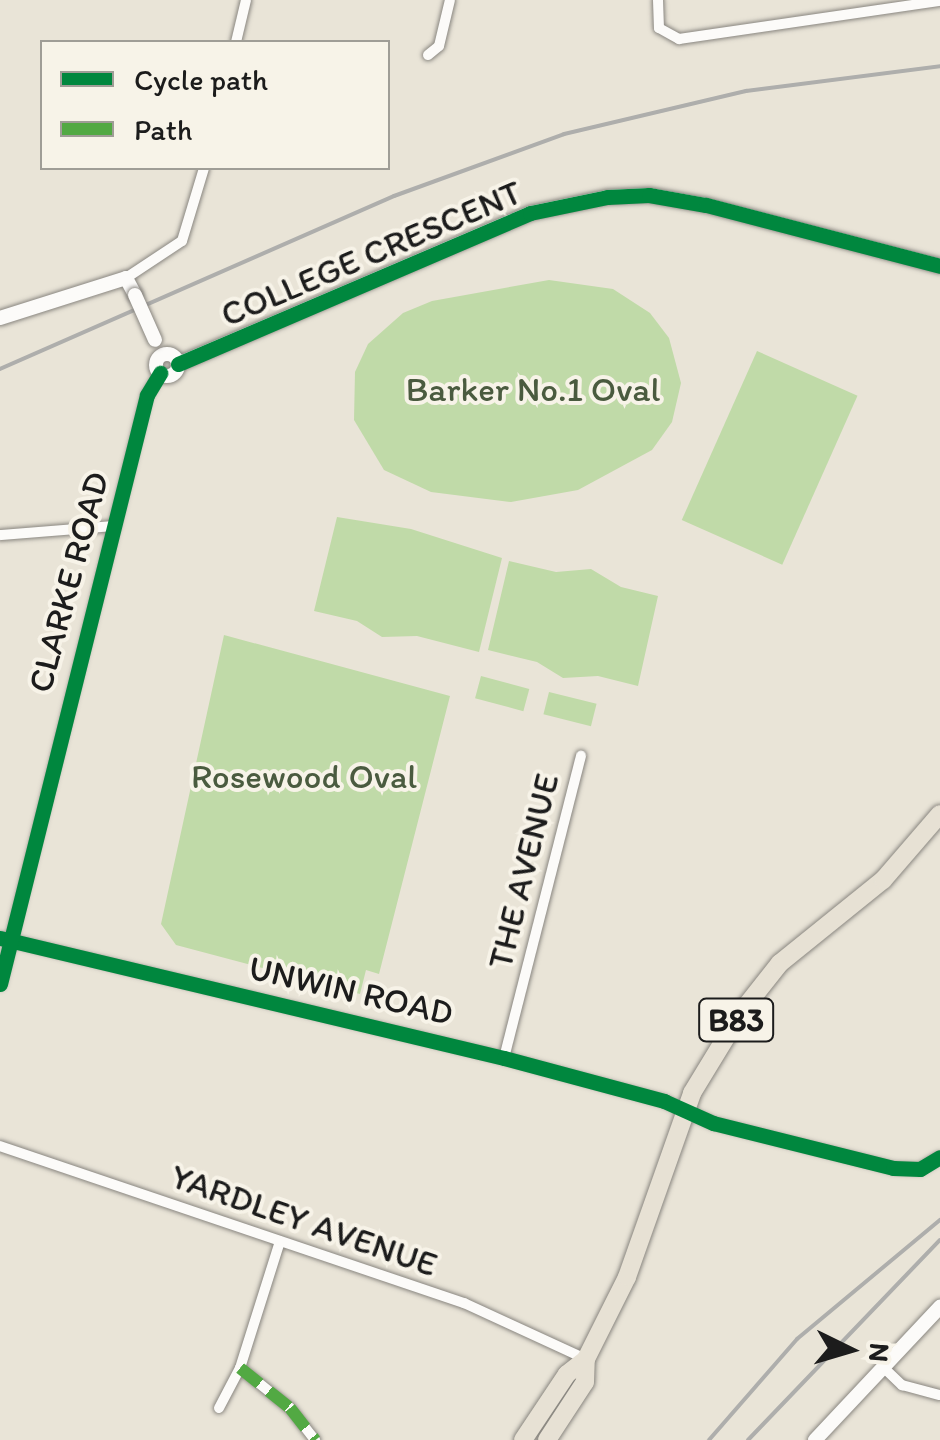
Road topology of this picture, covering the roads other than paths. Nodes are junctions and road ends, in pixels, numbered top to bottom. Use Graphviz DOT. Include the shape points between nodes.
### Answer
graph roads {
  1 [pos="246,0"];
  2 [pos="450,0"];
  3 [pos="658,0"];
  4 [pos="940,1"];
  5 [pos="236,40"];
  6 [pos="428,54"];
  7 [pos="203,170"];
  8 [pos="940,266"];
  9 [pos="126,278"];
  10 [pos="0,318"];
  11 [pos="162,355"];
  12 [pos="178,364"];
  13 [pos="160,374"];
  14 [pos="114,526"];
  15 [pos="0,535"];
  16 [pos="581,756"];
  17 [pos="940,814"];
  18 [pos="5,940"];
  19 [pos="0,984"];
  20 [pos="504,1058"];
  21 [pos="685,1110"];
  22 [pos="0,1146"];
  23 [pos="940,1156"];
  24 [pos="280,1242"];
  25 [pos="940,1307"];
  26 [pos="586,1359"];
  27 [pos="882,1366"];
  28 [pos="240,1368"];
  29 [pos="940,1394"];
  30 [pos="219,1408"];
  31 [pos="527,1439"];
  32 [pos="315,1440"];
  33 [pos="547,1440"];
  34 [pos="815,1440"];
  1 -- 5 [label="street"];
  2 -- 6 [label="street" via="439,46"];
  3 -- 4 [label="street" via="656,18 665,36 702,38"];
  7 -- 9 [label="street" via="182,241"];
  8 -- 12 [label="street, COLLEGE CRESCENT" via="649,194 607,197 530,213"];
  9 -- 10 [label="street"];
  9 -- 11 [label="street, bridge"];
  11 -- 12 [label="street"];
  11 -- 13 [label="street"];
  12 -- 13 [label="street, COLLEGE CRESCENT" via="170,376"];
  13 -- 14 [label="street, CLARKE ROAD" via="147,395"];
  14 -- 15 [label="street"];
  14 -- 18 [label="street, CLARKE ROAD"];
  16 -- 20 [label="street, THE AVENUE"];
  17 -- 21 [label="main road, B83" via="883,880 804,940 762,983"];
  18 -- 19 [label="street, CLARKE ROAD"];
  18 -- 20 [label="street, UNWIN ROAD"];
  20 -- 21 [label="street, UNWIN ROAD"];
  21 -- 23 [label="street, UNWIN ROAD" via="900,1170 920,1169"];
  21 -- 26 [label="main road, B83" via="627,1277"];
  22 -- 24 [label="street, YARDLEY AVENUE"];
  24 -- 26 [label="street, YARDLEY AVENUE" via="475,1307"];
  24 -- 28 [label="street"];
  25 -- 27 [label="street"];
  26 -- 31 [label="main road, B83" via="567,1374"];
  26 -- 33 [label="main road, B83" via="585,1382"];
  27 -- 29 [label="street" via="902,1384"];
  27 -- 34 [label="street"];
  28 -- 30 [label="street"];
  28 -- 32 [label="street" via="290,1408"];
}
